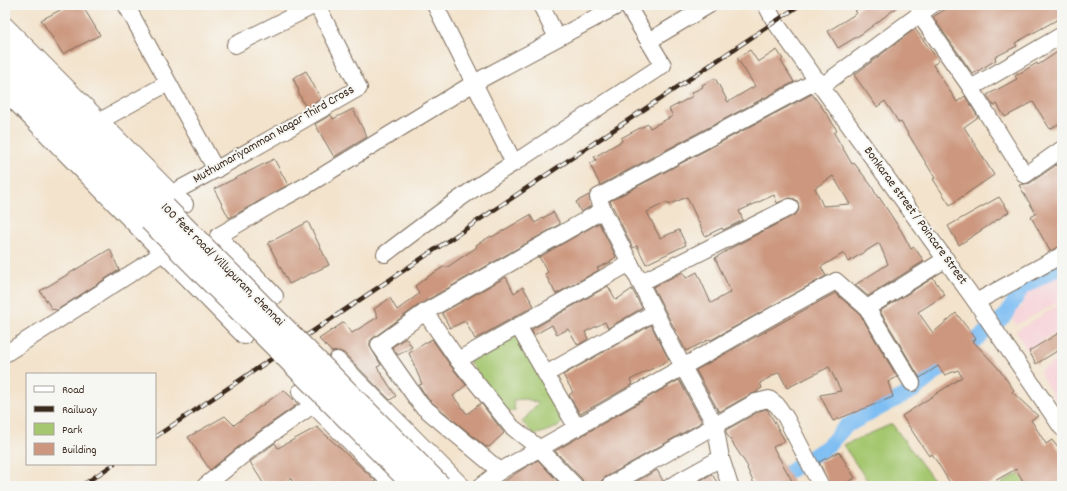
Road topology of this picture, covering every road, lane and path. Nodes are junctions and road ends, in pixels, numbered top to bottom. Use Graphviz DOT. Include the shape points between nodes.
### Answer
graph roads {
  1 [pos="126,5"];
  2 [pos="316,5"];
  3 [pos="435,5"];
  4 [pos="540,5"];
  5 [pos="619,5"];
  6 [pos="627,5"];
  7 [pos="708,5"];
  8 [pos="766,5"];
  9 [pos="925,9"];
  10 [pos="5,25"];
  11 [pos="1062,35"];
  12 [pos="557,38"];
  13 [pos="649,41"];
  14 [pos="5,43"];
  15 [pos="235,45"];
  16 [pos="5,71"];
  17 [pos="168,82"];
  18 [pos="474,83"];
  19 [pos="820,83"];
  20 [pos="972,88"];
  21 [pos="5,92"];
  22 [pos="100,121"];
  23 [pos="1062,149"];
  24 [pos="514,163"];
  25 [pos="216,170"];
  26 [pos="790,207"];
  27 [pos="603,210"];
  28 [pos="164,212"];
  29 [pos="162,253"];
  30 [pos="385,254"];
  31 [pos="1062,255"];
  32 [pos="946,259"];
  33 [pos="630,263"];
  34 [pos="640,283"];
  35 [pos="275,296"];
  36 [pos="978,305"];
  37 [pos="867,308"];
  38 [pos="425,312"];
  39 [pos="655,312"];
  40 [pos="518,326"];
  41 [pos="244,336"];
  42 [pos="5,354"];
  43 [pos="337,360"];
  44 [pos="458,360"];
  45 [pos="683,367"];
  46 [pos="546,374"];
  47 [pos="912,383"];
  48 [pos="300,392"];
  49 [pos="313,405"];
  50 [pos="715,425"];
  51 [pos="577,428"];
  52 [pos="1062,428"];
  53 [pos="540,449"];
  54 [pos="720,458"];
  55 [pos="500,471"];
  56 [pos="386,484"];
  57 [pos="205,486"];
  58 [pos="415,486"];
  59 [pos="440,486"];
  60 [pos="462,486"];
  61 [pos="481,486"];
  62 [pos="575,486"];
  63 [pos="609,486"];
  64 [pos="671,486"];
  65 [pos="730,486"];
  66 [pos="821,486"];
  1 -- 17 [label="street"];
  2 -- 15 [label="street"];
  2 -- 25 [label="street, Muthumariyamman Nagar Third Cross" via="359,88"];
  3 -- 18 [label="street"];
  4 -- 12 [label="street"];
  5 -- 12 [label="street"];
  6 -- 13 [label="street"];
  7 -- 13 [label="street"];
  8 -- 19 [label="street, Bonkarae street / Poincare Street" via="775,22"];
  9 -- 19 [label="street"];
  9 -- 20 [label="street"];
  10 -- 22 [label="street"];
  11 -- 20 [label="street"];
  12 -- 18 [label="street"];
  13 -- 24 [label="street" via="663,65"];
  14 -- 28 [label="highway, 100 feet road/ Villupuram, chennai"];
  16 -- 28 [label="highway, 100 feet road/ Villupuram, chennai"];
  17 -- 22 [label="street"];
  17 -- 25 [label="street"];
  18 -- 24 [label="street"];
  18 -- 35 [label="street" via="309,184 218,236"];
  19 -- 27 [label="street" via="598,197"];
  19 -- 32 [label="street, Bonkarae street / Poincare Street"];
  20 -- 23 [label="street" via="1025,175"];
  21 -- 28 [label="street"];
  22 -- 28 [label="street"];
  24 -- 30 [label="street" via="436,214"];
  25 -- 28 [label="street, Muthumariyamman Nagar Third Cross"];
  26 -- 34 [label="street"];
  27 -- 33 [label="street"];
  27 -- 38 [label="street"];
  28 -- 29 [label="street"];
  28 -- 58 [label="highway, 100 feet road/ Villupuram, chennai, bridge"];
  28 -- 59 [label="highway, 100 feet road/ Villupuram, chennai, bridge"];
  29 -- 41 [label="street"];
  29 -- 42 [label="street"];
  31 -- 36 [label="street"];
  32 -- 36 [label="street, Bonkarae street / Poincare Street"];
  32 -- 37 [label="street"];
  33 -- 34 [label="street"];
  33 -- 40 [label="street"];
  34 -- 39 [label="street"];
  36 -- 52 [label="street, Bonkarae street / Poincare Street"];
  37 -- 45 [label="street" via="836,280"];
  37 -- 47 [label="street"];
  38 -- 44 [label="street"];
  38 -- 55 [label="street" via="379,345 422,405"];
  39 -- 45 [label="street"];
  39 -- 46 [label="street"];
  40 -- 44 [label="street"];
  40 -- 46 [label="street"];
  43 -- 60 [label="street"];
  44 -- 53 [label="street" via="512,427"];
  45 -- 50 [label="street"];
  45 -- 51 [label="street"];
  46 -- 51 [label="street"];
  48 -- 49 [label="street"];
  49 -- 56 [label="street"];
  49 -- 57 [label="street" via="253,447"];
  50 -- 54 [label="street"];
  50 -- 63 [label="street"];
  50 -- 66 [label="street" via="756,402 769,399 777,405"];
  51 -- 53 [label="street"];
  53 -- 55 [label="street"];
  53 -- 62 [label="street"];
  54 -- 64 [label="street"];
  54 -- 65 [label="street"];
  55 -- 61 [label="street"];
}
